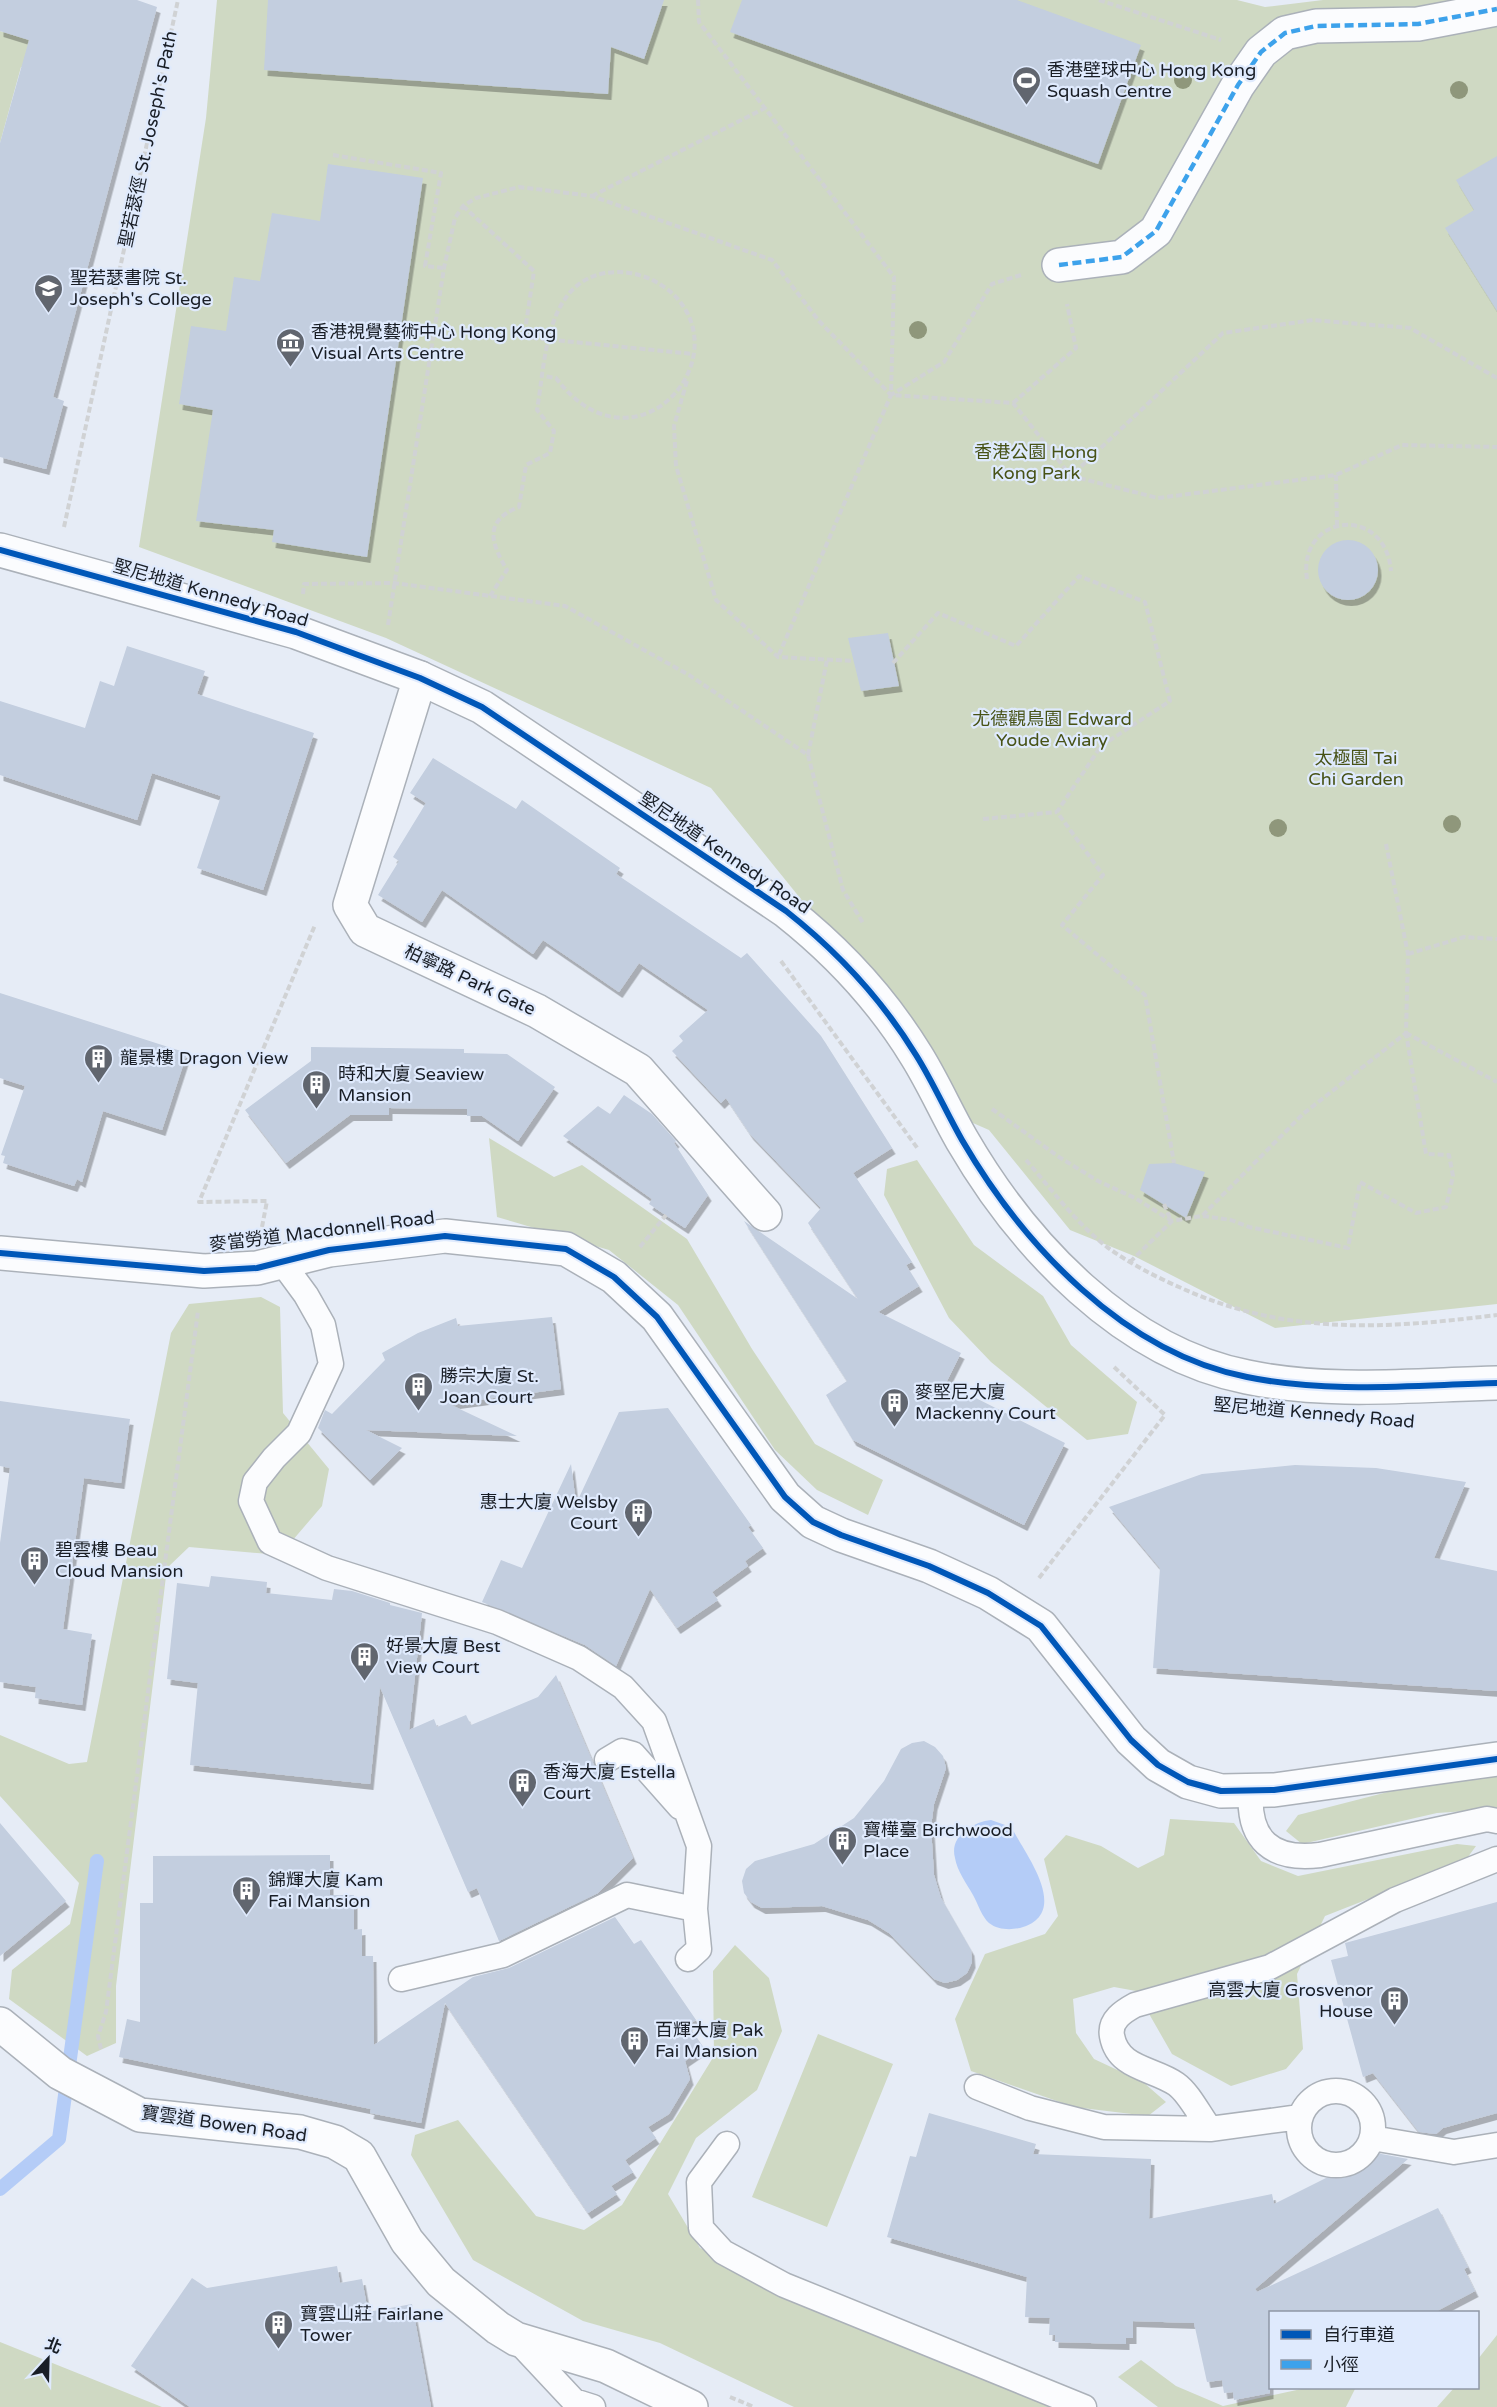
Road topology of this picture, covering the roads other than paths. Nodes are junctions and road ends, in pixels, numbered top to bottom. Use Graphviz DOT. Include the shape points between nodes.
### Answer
graph roads {
  1 [pos="1497,9"];
  2 [pos="1059,265"];
  3 [pos="0,550"];
  4 [pos="420,678"];
  5 [pos="765,1214"];
  6 [pos="0,1253"];
  7 [pos="282,1261"];
  8 [pos="1497,1383"];
  9 [pos="1497,1759"];
  10 [pos="607,1760"];
  11 [pos="1251,1790"];
  12 [pos="689,1818"];
  13 [pos="1497,1821"];
  14 [pos="1497,1859"];
  15 [pos="695,1910"];
  16 [pos="688,1959"];
  17 [pos="402,1979"];
  18 [pos="0,2024"];
  19 [pos="977,2087"];
  20 [pos="1300,2117"];
  21 [pos="1210,2129"];
  22 [pos="1372,2138"];
  23 [pos="727,2144"];
  24 [pos="1497,2145"];
  25 [pos="516,2339"];
  26 [pos="593,2407"];
  27 [pos="692,2407"];
  28 [pos="1084,2407"];
  1 -- 2 [label="street" via="1418,24 1307,28 1285,33 1261,52 1238,85 1156,231 1122,257"];
  3 -- 4 [label="street, 堅尼地道 Kennedy Road" via="296,632"];
  4 -- 5 [label="street, 柏寧路 Park Gate" via="350,905 365,930 537,1011 638,1070"];
  4 -- 8 [label="street, 堅尼地道 Kennedy Road" via="482,707 822,939 882,1005 916,1055 975,1161 1019,1222 1093,1298 1130,1326 1204,1365 1255,1378 1336,1387"];
  6 -- 7 [label="street, 麥當勞道 Macdonnell Road" via="204,1271 257,1268"];
  7 -- 11 [label="street, 麥當勞道 Macdonnell Road" via="329,1250 445,1236 566,1249 614,1277 657,1317 785,1497 813,1522 988,1593 1041,1626 1131,1740 1158,1765 1188,1782 1221,1791"];
  7 -- 12 [label="lane" via="323,1325 331,1364 299,1434 255,1482 251,1501 270,1542 327,1568 497,1622 579,1658 614,1681 654,1721"];
  9 -- 11 [label="street, 麥當勞道 Macdonnell Road"];
  10 -- 12 [label="lane" via="622,1751 633,1754"];
  11 -- 13 [label="lane" via="1250,1813 1259,1835 1275,1851 1297,1858 1487,1818"];
  12 -- 15 [label="lane" via="699,1846"];
  14 -- 21 [label="lane" via="1395,1900 1270,1967 1135,2005 1119,2014 1111,2032 1115,2051 1130,2063 1177,2084"];
  15 -- 16 [label="lane" via="699,1948"];
  15 -- 17 [label="lane" via="627,1895 503,1955"];
  18 -- 25 [label="street, 寶雲道 Bowen Road" via="60,2073 140,2115 300,2132 335,2142 359,2156 407,2241 441,2282"];
  19 -- 21 [label="lane" via="1030,2108 1104,2127"];
  20 -- 21 [label="lane"];
  20 -- 22 [label="lane" via="1314,2097 1340,2090 1366,2108 1373,2125"];
  20 -- 22 [label="lane" via="1300,2140 1314,2159 1325,2164 1359,2158"];
  22 -- 24 [label="lane" via="1454,2152"];
  23 -- 28 [label="lane" via="699,2182 701,2228 723,2252 783,2284"];
  25 -- 26 [label="lane" via="574,2401"];
  25 -- 27 [label="street, 寶雲道 Bowen Road" via="606,2366"];
}
